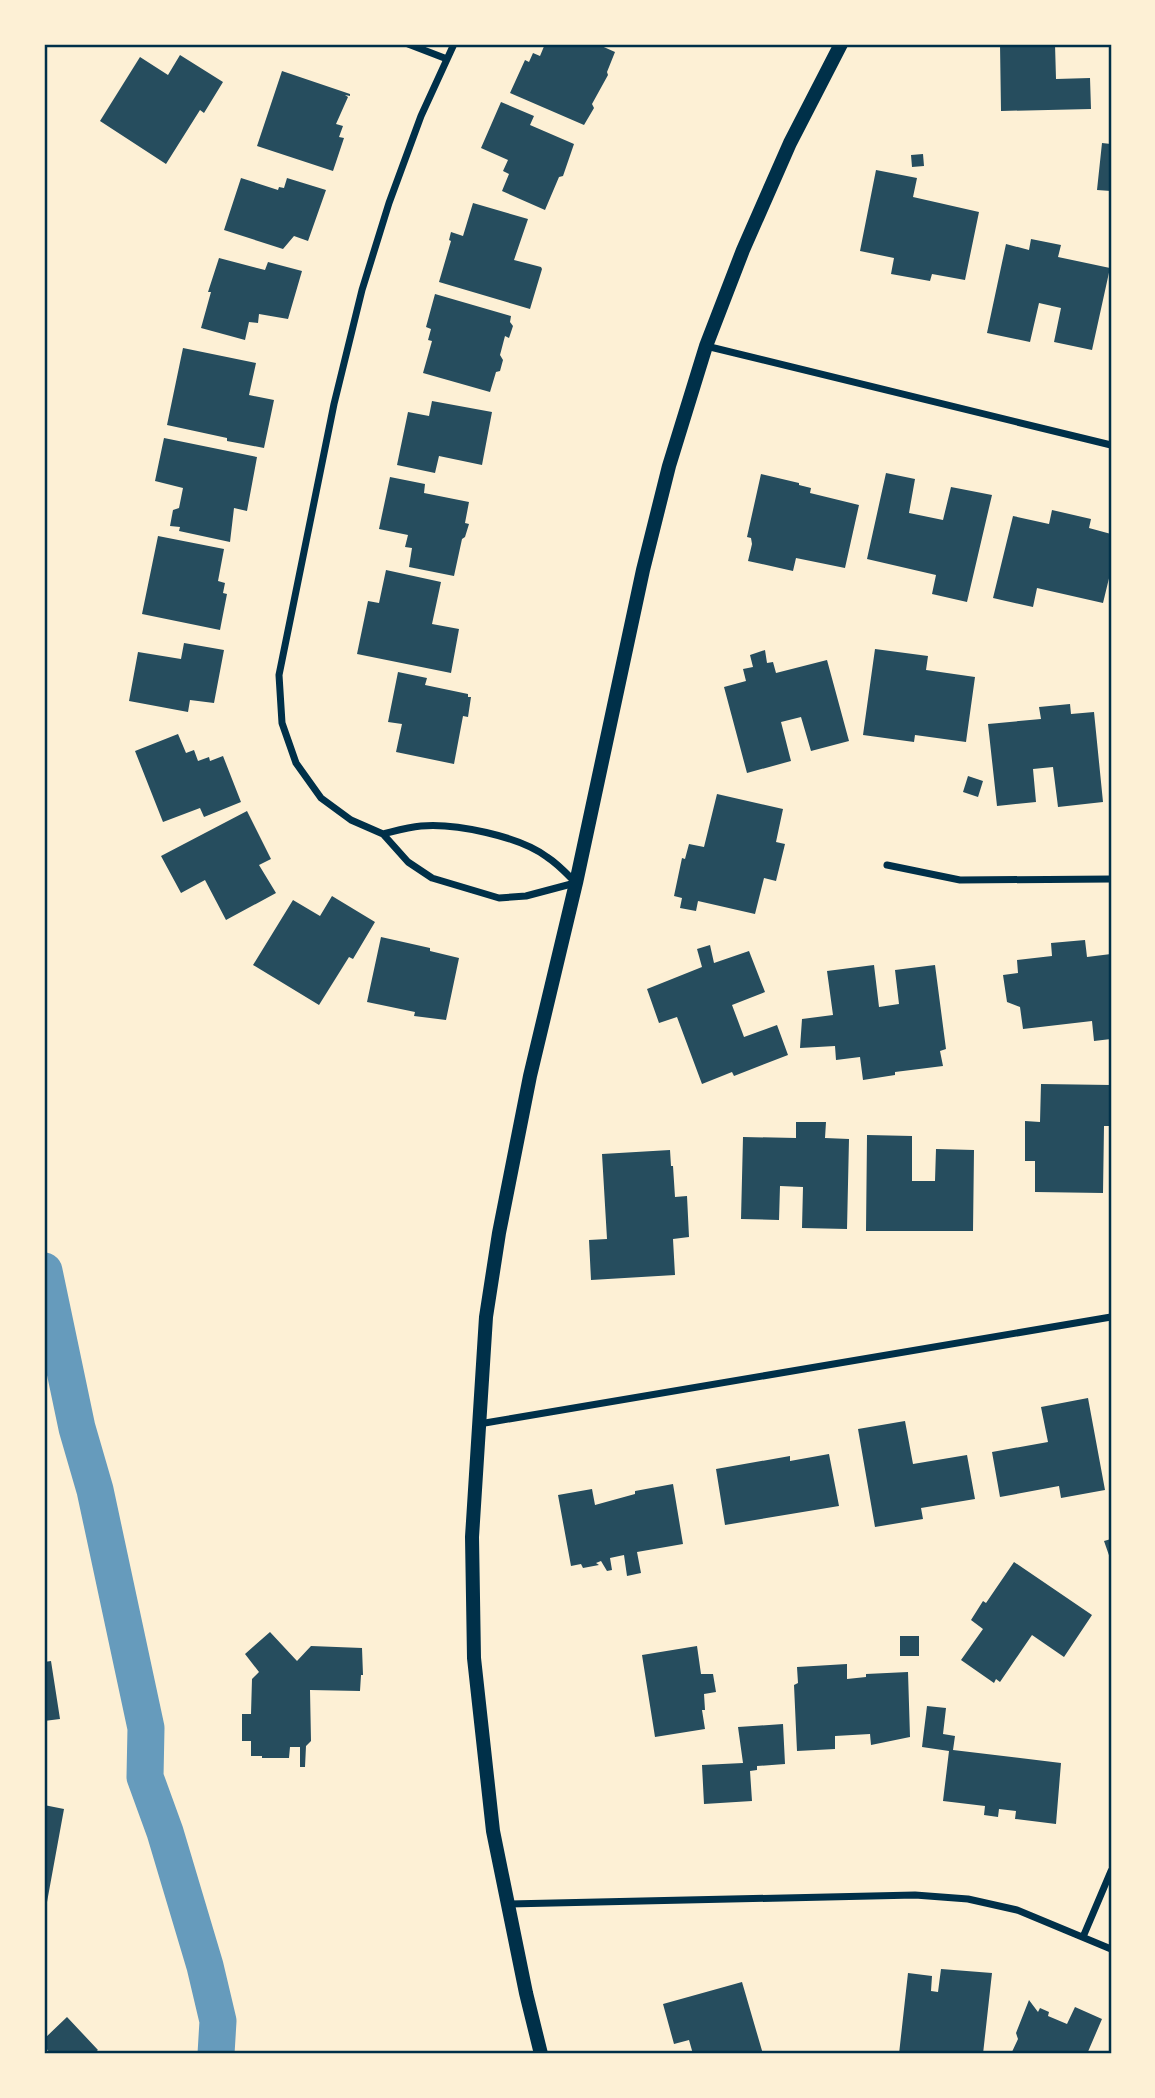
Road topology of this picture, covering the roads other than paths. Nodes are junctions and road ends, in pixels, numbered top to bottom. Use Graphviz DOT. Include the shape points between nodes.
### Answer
graph roads {
  1 [pos="408,44"];
  2 [pos="454,44"];
  3 [pos="841,44"];
  4 [pos="447,59"];
  5 [pos="706,346"];
  6 [pos="1111,445"];
  7 [pos="383,834"];
  8 [pos="887,865"];
  9 [pos="1111,880"];
  10 [pos="576,883"];
  11 [pos="1111,1317"];
  12 [pos="478,1424"];
  13 [pos="1111,1871"];
  14 [pos="509,1904"];
  15 [pos="1083,1937"];
  16 [pos="1111,1949"];
  17 [pos="541,2054"];
  1 -- 4 [label="street"];
  2 -- 4 [label="street"];
  3 -- 5 [label="main road" via="790,144"];
  4 -- 7 [label="street" via="421,116 362,290 279,675 282,723 296,763 321,797 351,820"];
  5 -- 6 [label="street"];
  5 -- 10 [label="main road" via="643,570"];
  7 -- 10 [label="street" via="439,825 502,836 547,857"];
  7 -- 10 [label="street" via="408,862 432,878 499,898"];
  8 -- 9 [label="street" via="960,880"];
  10 -- 12 [label="main road" via="499,1233 486,1317"];
  11 -- 12 [label="street"];
  12 -- 14 [label="main road" via="472,1537 474,1658 493,1831"];
  13 -- 15 [label="street"];
  14 -- 15 [label="street" via="915,1895 968,1899 1017,1910"];
  14 -- 17 [label="main road"];
  15 -- 16 [label="street"];
}
